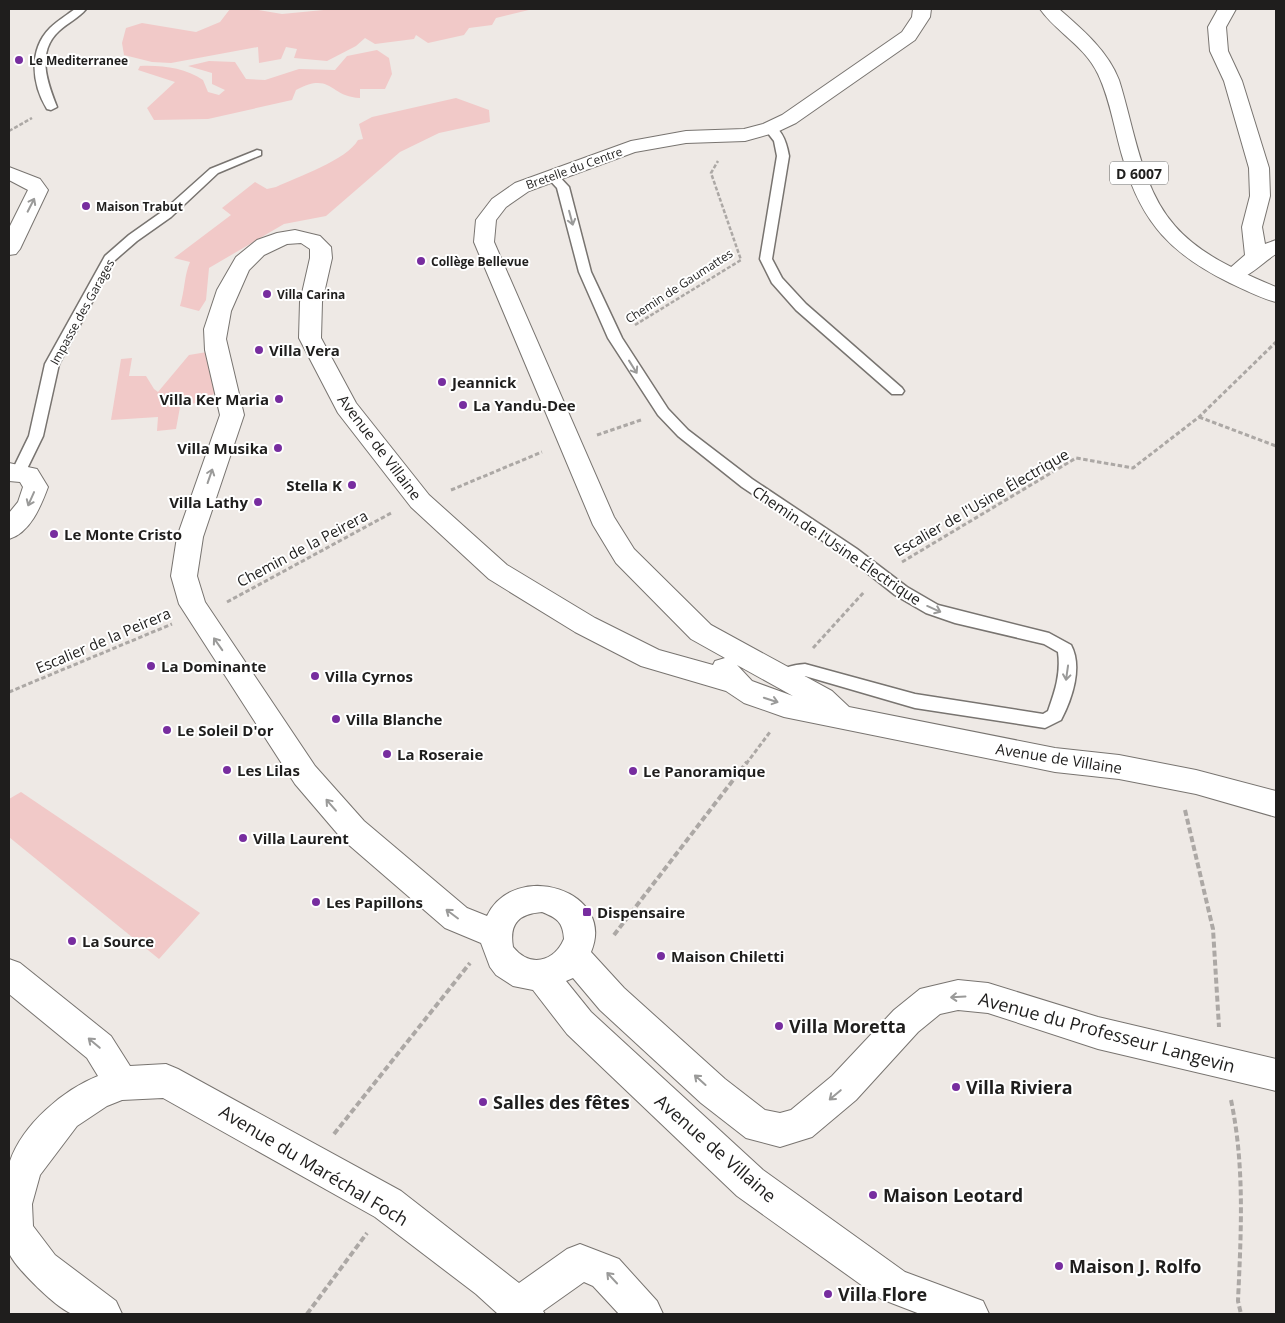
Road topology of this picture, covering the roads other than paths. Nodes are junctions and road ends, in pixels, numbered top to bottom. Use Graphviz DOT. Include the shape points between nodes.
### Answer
graph roads {
  1 [pos="80,9"];
  2 [pos="922,9"];
  3 [pos="1049,9"];
  4 [pos="1227,9"];
  5 [pos="51,107"];
  6 [pos="770,128"];
  7 [pos="258,153"];
  8 [pos="9,173"];
  9 [pos="551,175"];
  10 [pos="1276,246"];
  11 [pos="9,249"];
  12 [pos="1256,257"];
  13 [pos="1233,276"];
  14 [pos="1276,295"];
  15 [pos="897,391"];
  16 [pos="13,472"];
  17 [pos="9,530"];
  18 [pos="701,632"];
  19 [pos="671,664"];
  20 [pos="783,678"];
  21 [pos="735,683"];
  22 [pos="841,717"];
  23 [pos="1276,804"];
  24 [pos="497,943"];
  25 [pos="580,964"];
  26 [pos="9,974"];
  27 [pos="542,976"];
  28 [pos="1276,1075"];
  29 [pos="121,1083"];
  30 [pos="17,1163"];
  31 [pos="521,1310"];
  32 [pos="104,1314"];
  33 [pos="644,1314"];
  34 [pos="970,1314"];
  1 -- 5 [label="lane" via="51,33 38,54 40,80"];
  2 -- 6 [label="street, Bretelle du Centre" via="921,17 909,36"];
  3 -- 13 [label="street, D 6007" via="1076,33 1107,75 1146,198 1158,218 1173,237"];
  4 -- 12 [label="street" via="1217,27 1219,51 1233,81 1259,168 1260,196 1252,227"];
  6 -- 9 [label="street, Bretelle du Centre" via="745,135 651,142"];
  6 -- 15 [label="lane" via="780,141 783,156 766,258 777,280 801,307"];
  7 -- 16 [label="lane, Impasse des Garages" via="214,171 167,214 109,259 52,364 36,436 28,456"];
  11 -- 8 [label="street, one-way" via="38,190 32,183"];
  9 -- 18 [label="street, Bretelle du Centre" via="522,186 499,203 486,220 484,242 602,519 625,556"];
  9 -- 20 [label="lane, Chemin de l'Usine Électrique, one-way" via="563,188 585,272 615,338 663,412 683,433 747,483 901,591 955,618 996,625 1049,640 1065,649 1068,666 1055,714 1044,721 915,700 804,670"];
  10 -- 12 [label="street"];
  12 -- 13 [label="street"];
  13 -- 14 [label="street, D 6007"];
  16 -- 17 [label="street, one-way" via="28,474 36,487 29,506"];
  18 -- 19 [label="street" via="702,645 698,654 688,662"];
  18 -- 20 [label="street"];
  18 -- 21 [label="street, Avenue de Villaine"];
  19 -- 21 [label="street, Avenue de Villaine"];
  24 -- 19 [label="street, Avenue de Villaine, one-way" via="456,918 353,830 305,775 196,610 184,576 190,537 232,415 232,400 216,345 215,329 222,304 249,256 283,239 307,236 320,247 311,302 310,338 346,407 420,501 498,572 585,625 651,658"];
  20 -- 22 [label="street" via="822,700"];
  21 -- 22 [label="street, Avenue de Villaine, one-way" via="754,694 811,713"];
  22 -- 23 [label="street, Avenue de Villaine" via="1055,760 1119,766 1196,782"];
  24 -- 25 [label="street" via="499,922 517,903 543,898 556,901 567,907 581,929"];
  24 -- 27 [label="street" via="508,966 523,974"];
  25 -- 27 [label="street"];
  28 -- 25 [label="street, Avenue du Professeur Langevin, one-way" via="1098,1032 988,998 958,995 932,1000 906,1021 844,1088 800,1125 780,1130 758,1126 713,1092 612,999"];
  29 -- 26 [label="street, one-way" via="99,1047"];
  27 -- 34 [label="street, Avenue de Villaine" via="579,1023 750,1182 894,1286"];
  29 -- 30 [label="street" via="95,1094 65,1114"];
  29 -- 31 [label="street, Avenue du Maréchal Foch" via="166,1081 388,1204 489,1281"];
  30 -- 32 [label="street" via="16,1232 42,1268"];
  33 -- 31 [label="street, one-way" via="606,1272 580,1262"];
}
